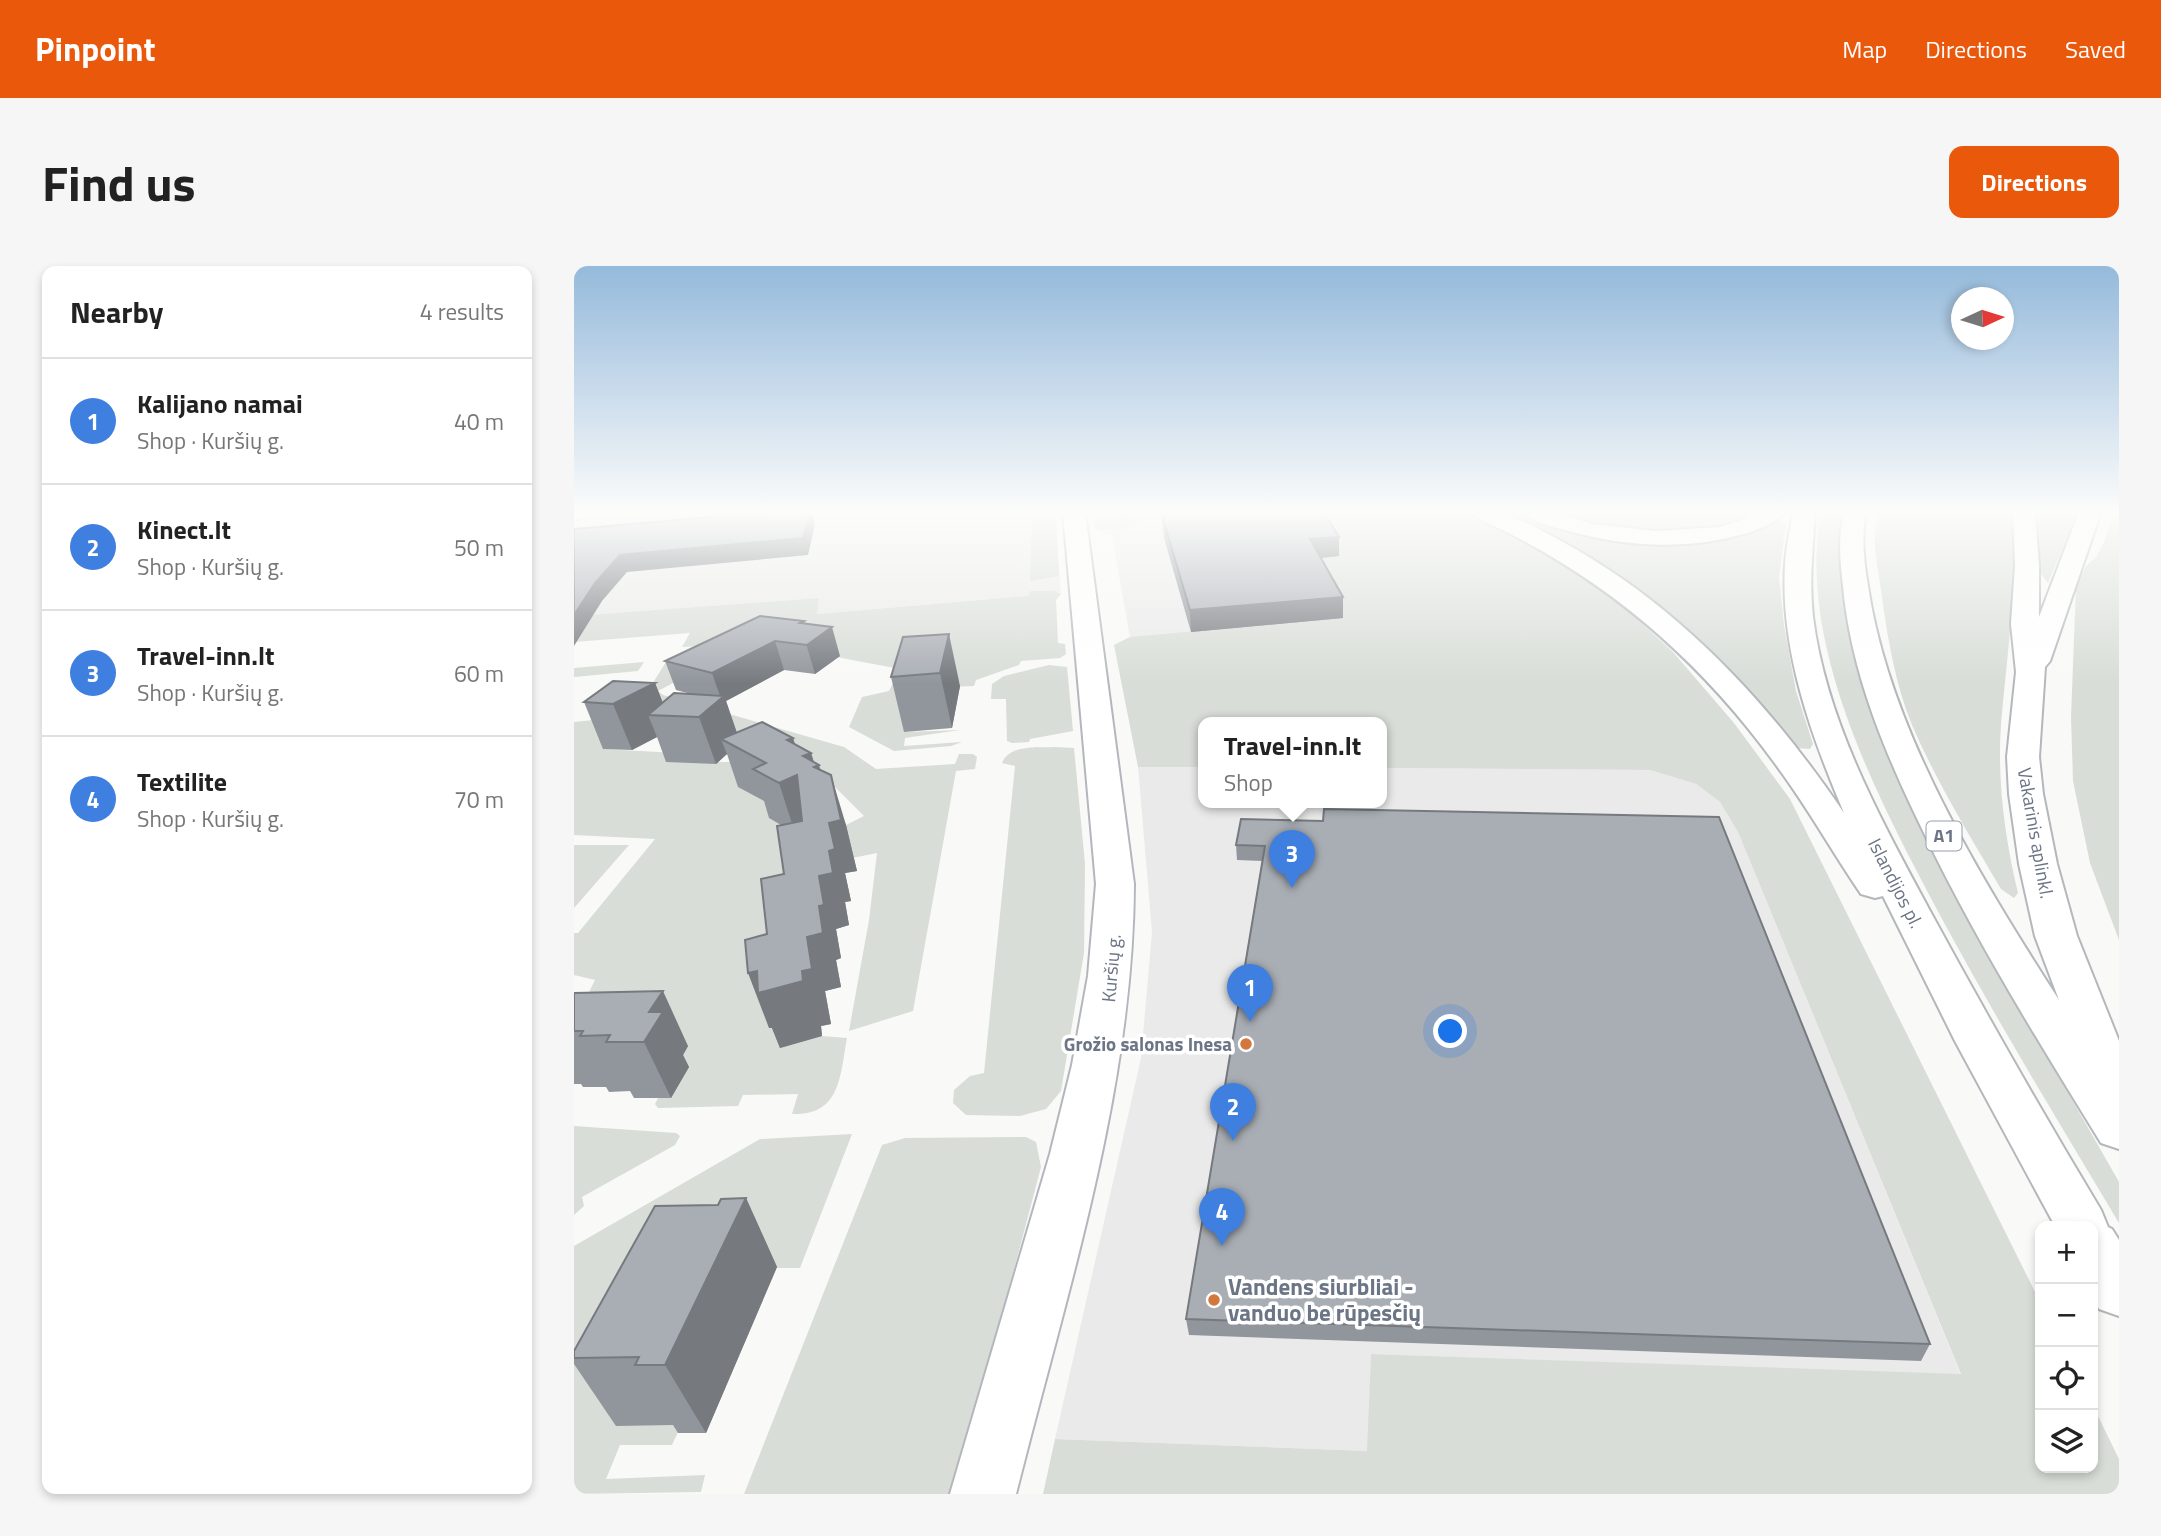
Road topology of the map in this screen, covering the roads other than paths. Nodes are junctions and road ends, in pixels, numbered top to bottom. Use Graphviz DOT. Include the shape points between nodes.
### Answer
graph roads {
  1 [pos="1080,569"];
  2 [pos="1590,569"];
  3 [pos="1797,569"];
  4 [pos="1853,569"];
  5 [pos="2027,569"];
  6 [pos="2069,569"];
  7 [pos="2032,672"];
  8 [pos="1965,1018"];
  9 [pos="2119,1101"];
  10 [pos="2119,1130"];
  11 [pos="2079,1221"];
  12 [pos="2098,1254"];
  13 [pos="2119,1291"];
  14 [pos="983,1494"];
  1 -- 14 [label="main road, Kuršių g." via="1115,884 1109,1000 1084,1126"];
  2 -- 8 [label="main road" via="1662,622 1726,682 1789,758"];
  3 -- 8 [label="main road, Islandijos pl." via="1805,642 1831,737 1874,840"];
  4 -- 10 [label="main road, A1" via="1871,669 1888,717 1973,892 2037,1004"];
  5 -- 7 [label="main road, Vakarinis aplinkl." via="2025,624"];
  6 -- 7 [label="main road"];
  7 -- 9 [label="main road, Vakarinis aplinkl." via="2023,757 2038,864 2056,936"];
  8 -- 11 [label="main road, Islandijos pl."];
  12 -- 13 [label="main road"];
}
